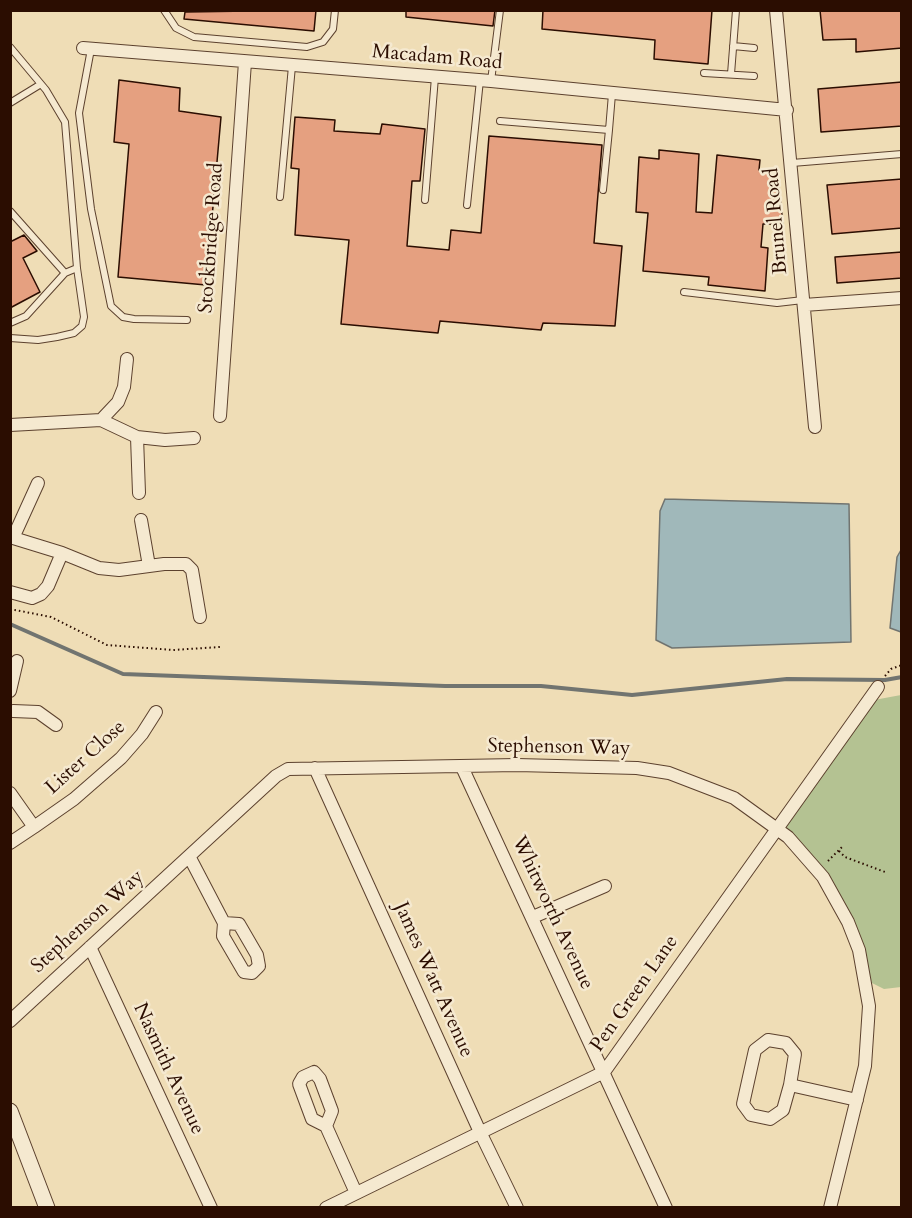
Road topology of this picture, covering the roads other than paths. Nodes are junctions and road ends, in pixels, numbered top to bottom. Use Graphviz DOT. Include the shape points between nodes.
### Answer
graph roads {
  1 [pos="164,10"];
  2 [pos="335,10"];
  3 [pos="500,10"];
  4 [pos="736,10"];
  5 [pos="776,10"];
  6 [pos="733,46"];
  7 [pos="10,47"];
  8 [pos="87,48"];
  9 [pos="754,48"];
  10 [pos="13,55"];
  11 [pos="245,62"];
  12 [pos="291,66"];
  13 [pos="704,72"];
  14 [pos="731,74"];
  15 [pos="754,76"];
  16 [pos="435,77"];
  17 [pos="486,81"];
  18 [pos="41,84"];
  19 [pos="612,94"];
  20 [pos="10,103"];
  21 [pos="787,110"];
  22 [pos="500,121"];
  23 [pos="609,130"];
  24 [pos="902,154"];
  25 [pos="792,163"];
  26 [pos="603,190"];
  27 [pos="280,197"];
  28 [pos="425,200"];
  29 [pos="467,205"];
  30 [pos="10,211"];
  31 [pos="77,268"];
  32 [pos="65,273"];
  33 [pos="684,292"];
  34 [pos="902,298"];
  35 [pos="804,303"];
  36 [pos="187,320"];
  37 [pos="10,323"];
  38 [pos="10,338"];
  39 [pos="128,359"];
  40 [pos="220,416"];
  41 [pos="101,420"];
  42 [pos="10,425"];
  43 [pos="816,427"];
  44 [pos="137,437"];
  45 [pos="194,438"];
  46 [pos="38,483"];
  47 [pos="139,493"];
  48 [pos="141,520"];
  49 [pos="12,537"];
  50 [pos="62,553"];
  51 [pos="150,566"];
  52 [pos="10,592"];
  53 [pos="200,617"];
  54 [pos="17,661"];
  55 [pos="878,687"];
  56 [pos="10,692"];
  57 [pos="11,708"];
  58 [pos="156,712"];
  59 [pos="56,725"];
  60 [pos="462,767"];
  61 [pos="315,768"];
  62 [pos="10,793"];
  63 [pos="34,827"];
  64 [pos="776,828"];
  65 [pos="10,843"];
  66 [pos="189,856"];
  67 [pos="605,886"];
  68 [pos="533,917"];
  69 [pos="224,923"];
  70 [pos="90,946"];
  71 [pos="10,1021"];
  72 [pos="604,1072"];
  73 [pos="790,1085"];
  74 [pos="856,1100"];
  75 [pos="10,1111"];
  76 [pos="326,1126"];
  77 [pos="480,1132"];
  78 [pos="16,1140"];
  79 [pos="356,1193"];
  80 [pos="48,1208"];
  81 [pos="211,1208"];
  82 [pos="326,1208"];
  83 [pos="517,1208"];
  84 [pos="666,1208"];
  85 [pos="830,1208"];
  1 -- 2 [label="lane" via="176,28 194,38 307,47 322,42 333,29"];
  3 -- 17 [label="lane"];
  4 -- 6 [label="lane"];
  5 -- 21 [label="street, Brunel Road"];
  6 -- 9 [label="lane"];
  6 -- 14 [label="lane"];
  7 -- 10 [label="lane"];
  8 -- 11 [label="street, Macadam Road"];
  8 -- 36 [label="lane" via="80,113 91,209 111,306 123,317 134,320"];
  10 -- 18 [label="lane"];
  11 -- 12 [label="street, Macadam Road"];
  11 -- 40 [label="street, Stockbridge Road"];
  12 -- 16 [label="street, Macadam Road"];
  12 -- 27 [label="lane"];
  13 -- 14 [label="lane"];
  14 -- 15 [label="lane"];
  16 -- 17 [label="street, Macadam Road"];
  16 -- 28 [label="lane"];
  17 -- 19 [label="street, Macadam Road"];
  17 -- 29 [label="lane"];
  18 -- 20 [label="lane"];
  18 -- 31 [label="lane" via="65,122"];
  19 -- 21 [label="street, Macadam Road"];
  19 -- 23 [label="lane"];
  21 -- 25 [label="street, Brunel Road"];
  22 -- 23 [label="lane"];
  23 -- 26 [label="lane"];
  24 -- 25 [label="lane"];
  25 -- 35 [label="street, Brunel Road"];
  30 -- 32 [label="lane"];
  31 -- 32 [label="lane"];
  31 -- 38 [label="lane" via="82,326 57,338"];
  32 -- 37 [label="lane" via="26,316"];
  33 -- 35 [label="lane"];
  34 -- 35 [label="street"];
  35 -- 43 [label="street, Brunel Road"];
  39 -- 41 [label="street" via="118,402"];
  41 -- 42 [label="street"];
  41 -- 44 [label="street"];
  44 -- 45 [label="street"];
  44 -- 47 [label="street"];
  46 -- 49 [label="street"];
  48 -- 51 [label="street"];
  49 -- 50 [label="street"];
  50 -- 51 [label="street" via="99,568"];
  50 -- 52 [label="street" via="41,594 32,598"];
  51 -- 53 [label="street" via="186,564 192,570"];
  54 -- 56 [label="street"];
  55 -- 64 [label="street, Pen Green Lane"];
  57 -- 59 [label="street" via="38,712"];
  58 -- 63 [label="street, Lister Close" via="121,758"];
  60 -- 61 [label="street, Stephenson Way"];
  60 -- 64 [label="street, Stephenson Way" via="517,765 669,772 734,798"];
  60 -- 68 [label="street, Whitworth Avenue"];
  61 -- 66 [label="street, Stephenson Way" via="288,769 276,776"];
  61 -- 77 [label="street, James Watt Avenue"];
  62 -- 63 [label="street"];
  63 -- 65 [label="street, Lister Close"];
  64 -- 72 [label="street, Pen Green Lane"];
  64 -- 74 [label="street, Stephenson Way" via="823,877 859,950 869,1006 865,1066"];
  66 -- 69 [label="street"];
  66 -- 70 [label="street, Stephenson Way"];
  67 -- 68 [label="street"];
  68 -- 72 [label="street, Whitworth Avenue"];
  70 -- 71 [label="street, Stephenson Way"];
  70 -- 81 [label="street, Nasmith Avenue"];
  72 -- 77 [label="street, Pen Green Lane"];
  72 -- 84 [label="street, Whitworth Avenue"];
  73 -- 73 [label="street" via="783,1110 770,1119 751,1115 743,1104 755,1050 768,1040 786,1043 795,1054"];
  73 -- 74 [label="street"];
  74 -- 85 [label="street, Stephenson Way"];
  75 -- 78 [label="street"];
  76 -- 79 [label="street"];
  77 -- 79 [label="street, Pen Green Lane"];
  77 -- 83 [label="street, James Watt Avenue"];
  78 -- 80 [label="street"];
  79 -- 82 [label="street, Pen Green Lane"];
}
